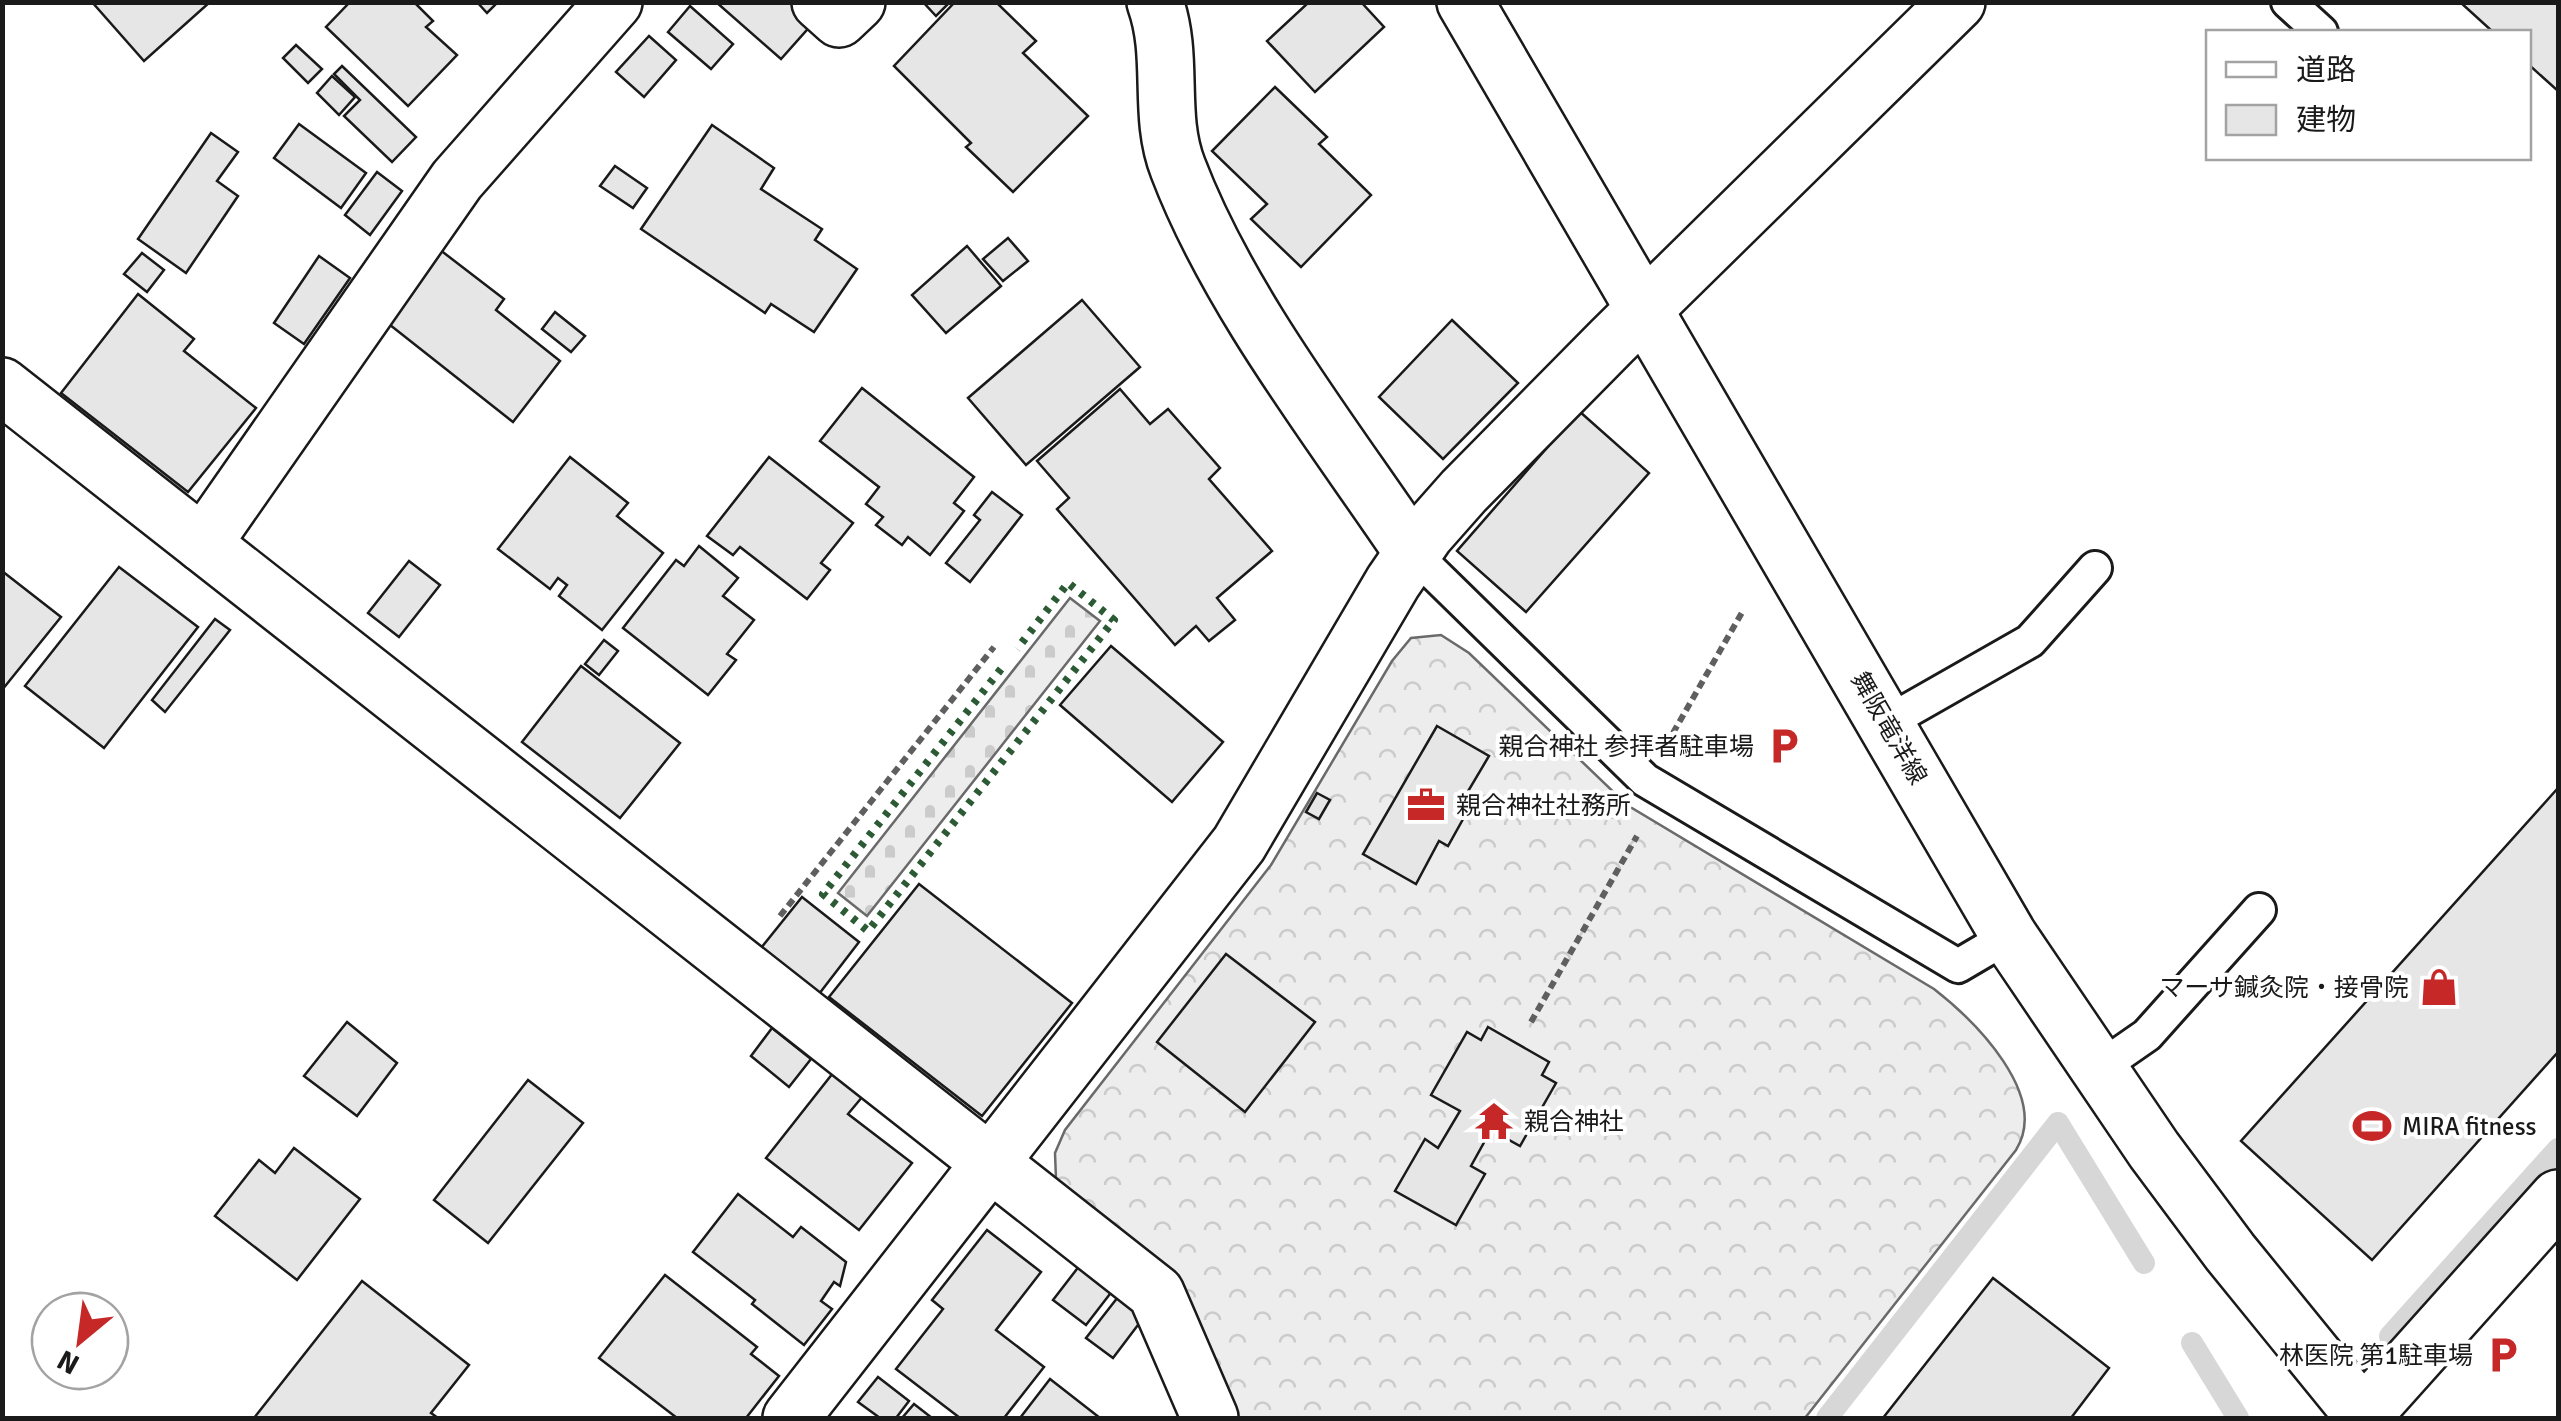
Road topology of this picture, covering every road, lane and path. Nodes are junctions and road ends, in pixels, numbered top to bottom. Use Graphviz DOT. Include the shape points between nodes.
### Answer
graph roads {
  1 [pos="614,2"];
  2 [pos="820,2"];
  3 [pos="857,2"];
  4 [pos="1156,2"];
  5 [pos="1465,2"];
  6 [pos="1957,2"];
  7 [pos="2288,2"];
  8 [pos="2320,30"];
  9 [pos="1644,310"];
  10 [pos="2,386"];
  11 [pos="203,544"];
  12 [pos="1413,553"];
  13 [pos="2095,568"];
  14 [pos="1799,574"];
  15 [pos="994,648"];
  16 [pos="1886,723"];
  17 [pos="1645,780"];
  18 [pos="1634,842"];
  19 [pos="2259,910"];
  20 [pos="2009,936"];
  21 [pos="740,966"];
  22 [pos="1531,1022"];
  23 [pos="2098,1069"];
  24 [pos="990,1164"];
  25 [pos="2558,1198"];
  26 [pos="791,1418"];
  27 [pos="1210,1418"];
  28 [pos="2363,1418"];
  1 -- 11 [label="street" via="456,180"];
  2 -- 3 [label="street" via="839,20"];
  4 -- 12 [label="street" via="1166,36 1170,140 1203,224 1264,331"];
  5 -- 9 [label="street, 舞阪竜洋線"];
  6 -- 9 [label="street"];
  7 -- 8 [label="lane"];
  9 -- 12 [label="street" via="1464,491"];
  9 -- 14 [label="street, 舞阪竜洋線"];
  10 -- 11 [label="street"];
  11 -- 21 [label="street"];
  12 -- 17 [label="lane"];
  12 -- 24 [label="street" via="1239,844"];
  13 -- 16 [label="lane" via="2030,641"];
  14 -- 16 [label="street, 舞阪竜洋線"];
  14 -- 17 [label="path" via="1746,604"];
  15 -- 21 [label="path"];
  16 -- 20 [label="street, 舞阪竜洋線"];
  17 -- 20 [label="lane" via="1958,966"];
  18 -- 22 [label="path"];
  19 -- 23 [label="lane" via="2147,1035"];
  20 -- 23 [label="street, 舞阪竜洋線"];
  21 -- 24 [label="street"];
  23 -- 28 [label="street, 舞阪竜洋線" via="2230,1252"];
  24 -- 26 [label="street"];
  24 -- 27 [label="street" via="1156,1293"];
  25 -- 28 [label="street"];
}
